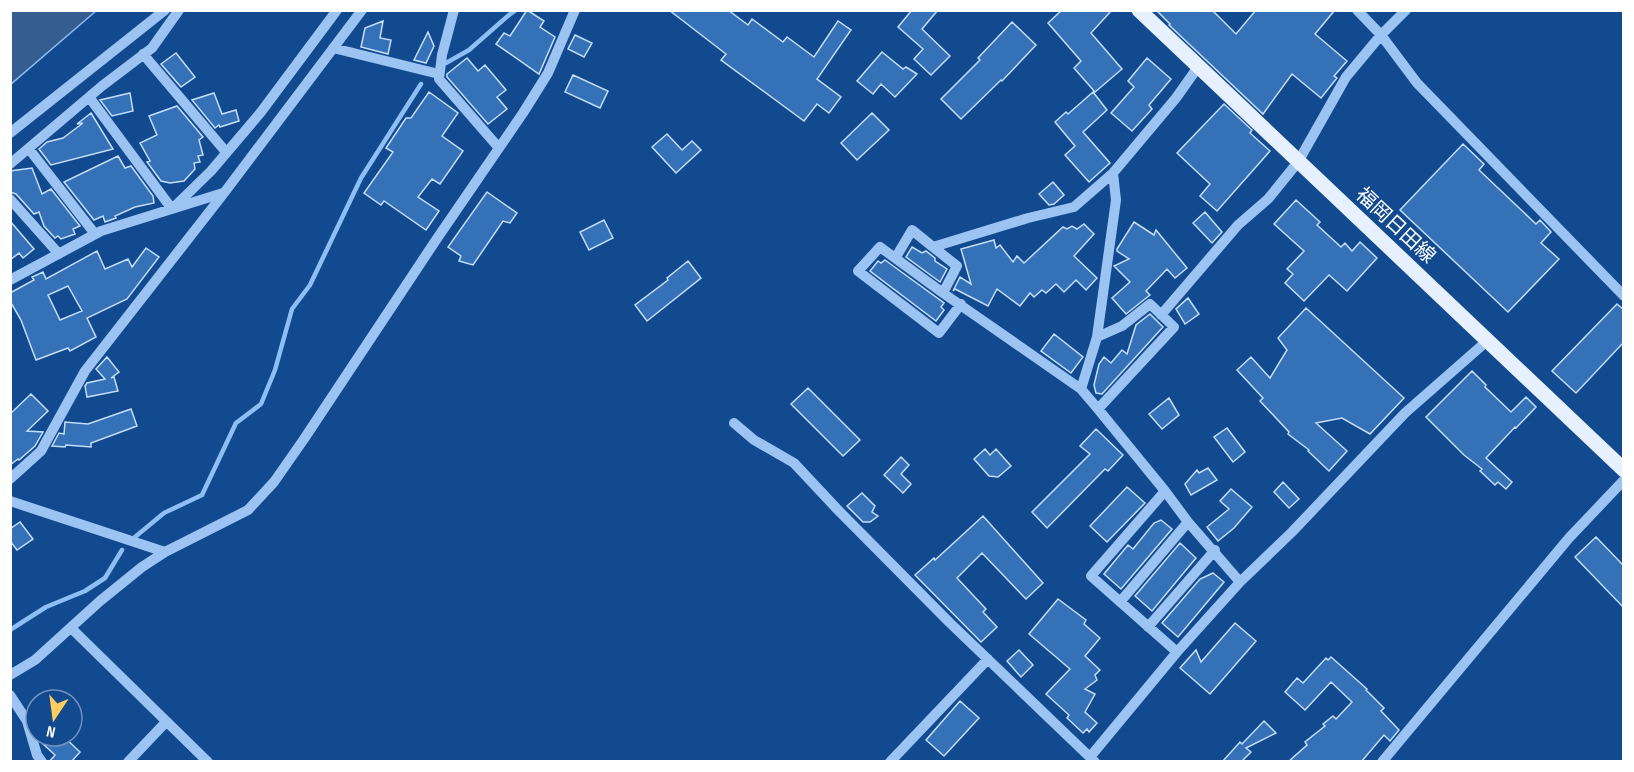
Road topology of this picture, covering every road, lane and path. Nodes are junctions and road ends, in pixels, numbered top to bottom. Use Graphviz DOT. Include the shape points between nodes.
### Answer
graph roads {
  1 [pos="165,10"];
  2 [pos="179,10"];
  3 [pos="337,10"];
  4 [pos="362,10"];
  5 [pos="454,10"];
  6 [pos="575,10"];
  7 [pos="1139,10"];
  8 [pos="1357,10"];
  9 [pos="1406,10"];
  10 [pos="1381,35"];
  11 [pos="333,48"];
  12 [pos="144,54"];
  13 [pos="1198,67"];
  14 [pos="439,74"];
  15 [pos="89,97"];
  16 [pos="10,133"];
  17 [pos="499,148"];
  18 [pos="29,149"];
  19 [pos="226,152"];
  20 [pos="1299,162"];
  21 [pos="10,164"];
  22 [pos="1113,173"];
  23 [pos="224,193"];
  24 [pos="10,199"];
  25 [pos="172,209"];
  26 [pos="95,234"];
  27 [pos="933,247"];
  28 [pos="59,254"];
  29 [pos="896,257"];
  30 [pos="10,280"];
  31 [pos="943,293"];
  32 [pos="1623,296"];
  33 [pos="961,304"];
  34 [pos="1161,315"];
  35 [pos="1097,337"];
  36 [pos="1487,340"];
  37 [pos="1081,389"];
  38 [pos="1098,409"];
  39 [pos="734,423"];
  40 [pos="1623,470"];
  41 [pos="10,480"];
  42 [pos="1623,480"];
  43 [pos="1165,490"];
  44 [pos="10,501"];
  45 [pos="1188,522"];
  46 [pos="1215,550"];
  47 [pos="165,552"];
  48 [pos="1240,582"];
  49 [pos="1120,602"];
  50 [pos="1148,627"];
  51 [pos="71,628"];
  52 [pos="1177,652"];
  53 [pos="988,659"];
  54 [pos="10,675"];
  55 [pos="10,695"];
  56 [pos="166,722"];
  57 [pos="1092,759"];
  58 [pos="42,762"];
  59 [pos="128,762"];
  60 [pos="208,762"];
  61 [pos="890,762"];
  62 [pos="1382,762"];
  1 -- 16 [label="street"];
  2 -- 12 [label="street"];
  3 -- 19 [label="street"];
  4 -- 11 [label="street"];
  5 -- 14 [label="street"];
  6 -- 17 [label="street" via="548,73"];
  7 -- 13 [label="main road, 福岡日田線"];
  8 -- 10 [label="street"];
  9 -- 10 [label="street"];
  10 -- 20 [label="street" via="1347,77"];
  10 -- 32 [label="street" via="1417,83"];
  11 -- 14 [label="street"];
  11 -- 23 [label="street"];
  12 -- 15 [label="street"];
  12 -- 19 [label="street"];
  13 -- 20 [label="main road, 福岡日田線"];
  13 -- 22 [label="street"];
  14 -- 17 [label="street" via="439,79"];
  15 -- 18 [label="street"];
  15 -- 25 [label="street"];
  17 -- 47 [label="street" via="274,482 248,510"];
  18 -- 21 [label="street"];
  18 -- 26 [label="street"];
  19 -- 25 [label="street"];
  20 -- 34 [label="street" via="1268,199 1238,225"];
  20 -- 36 [label="main road, 福岡日田線"];
  22 -- 27 [label="street" via="1074,207"];
  22 -- 35 [label="street" via="1116,200"];
  23 -- 25 [label="street"];
  23 -- 41 [label="street" via="85,371 41,451"];
  24 -- 28 [label="street"];
  25 -- 26 [label="street"];
  26 -- 28 [label="street"];
  27 -- 29 [label="street" via="912,230"];
  27 -- 31 [label="street" via="957,266"];
  28 -- 30 [label="street"];
  29 -- 31 [label="street"];
  29 -- 33 [label="street" via="880,247 858,271 939,333"];
  31 -- 33 [label="street"];
  33 -- 37 [label="street"];
  34 -- 35 [label="street" via="1150,304 1122,326"];
  34 -- 38 [label="street" via="1174,327"];
  35 -- 37 [label="street"];
  36 -- 40 [label="main road, 福岡日田線"];
  36 -- 48 [label="street" via="1405,413"];
  37 -- 38 [label="street"];
  38 -- 43 [label="street"];
  39 -- 53 [label="street" via="754,440 794,463"];
  42 -- 62 [label="street" via="1569,538"];
  43 -- 45 [label="street"];
  43 -- 49 [label="street" via="1091,576"];
  44 -- 47 [label="street"];
  45 -- 46 [label="street"];
  45 -- 49 [label="street"];
  46 -- 48 [label="street"];
  46 -- 50 [label="street"];
  47 -- 51 [label="street"];
  48 -- 52 [label="street"];
  49 -- 50 [label="street"];
  50 -- 52 [label="street"];
  51 -- 54 [label="street" via="35,660"];
  51 -- 56 [label="street"];
  52 -- 57 [label="street"];
  53 -- 57 [label="street"];
  53 -- 61 [label="street"];
  55 -- 58 [label="street" via="27,722"];
  56 -- 59 [label="street"];
  56 -- 60 [label="street"];
}
